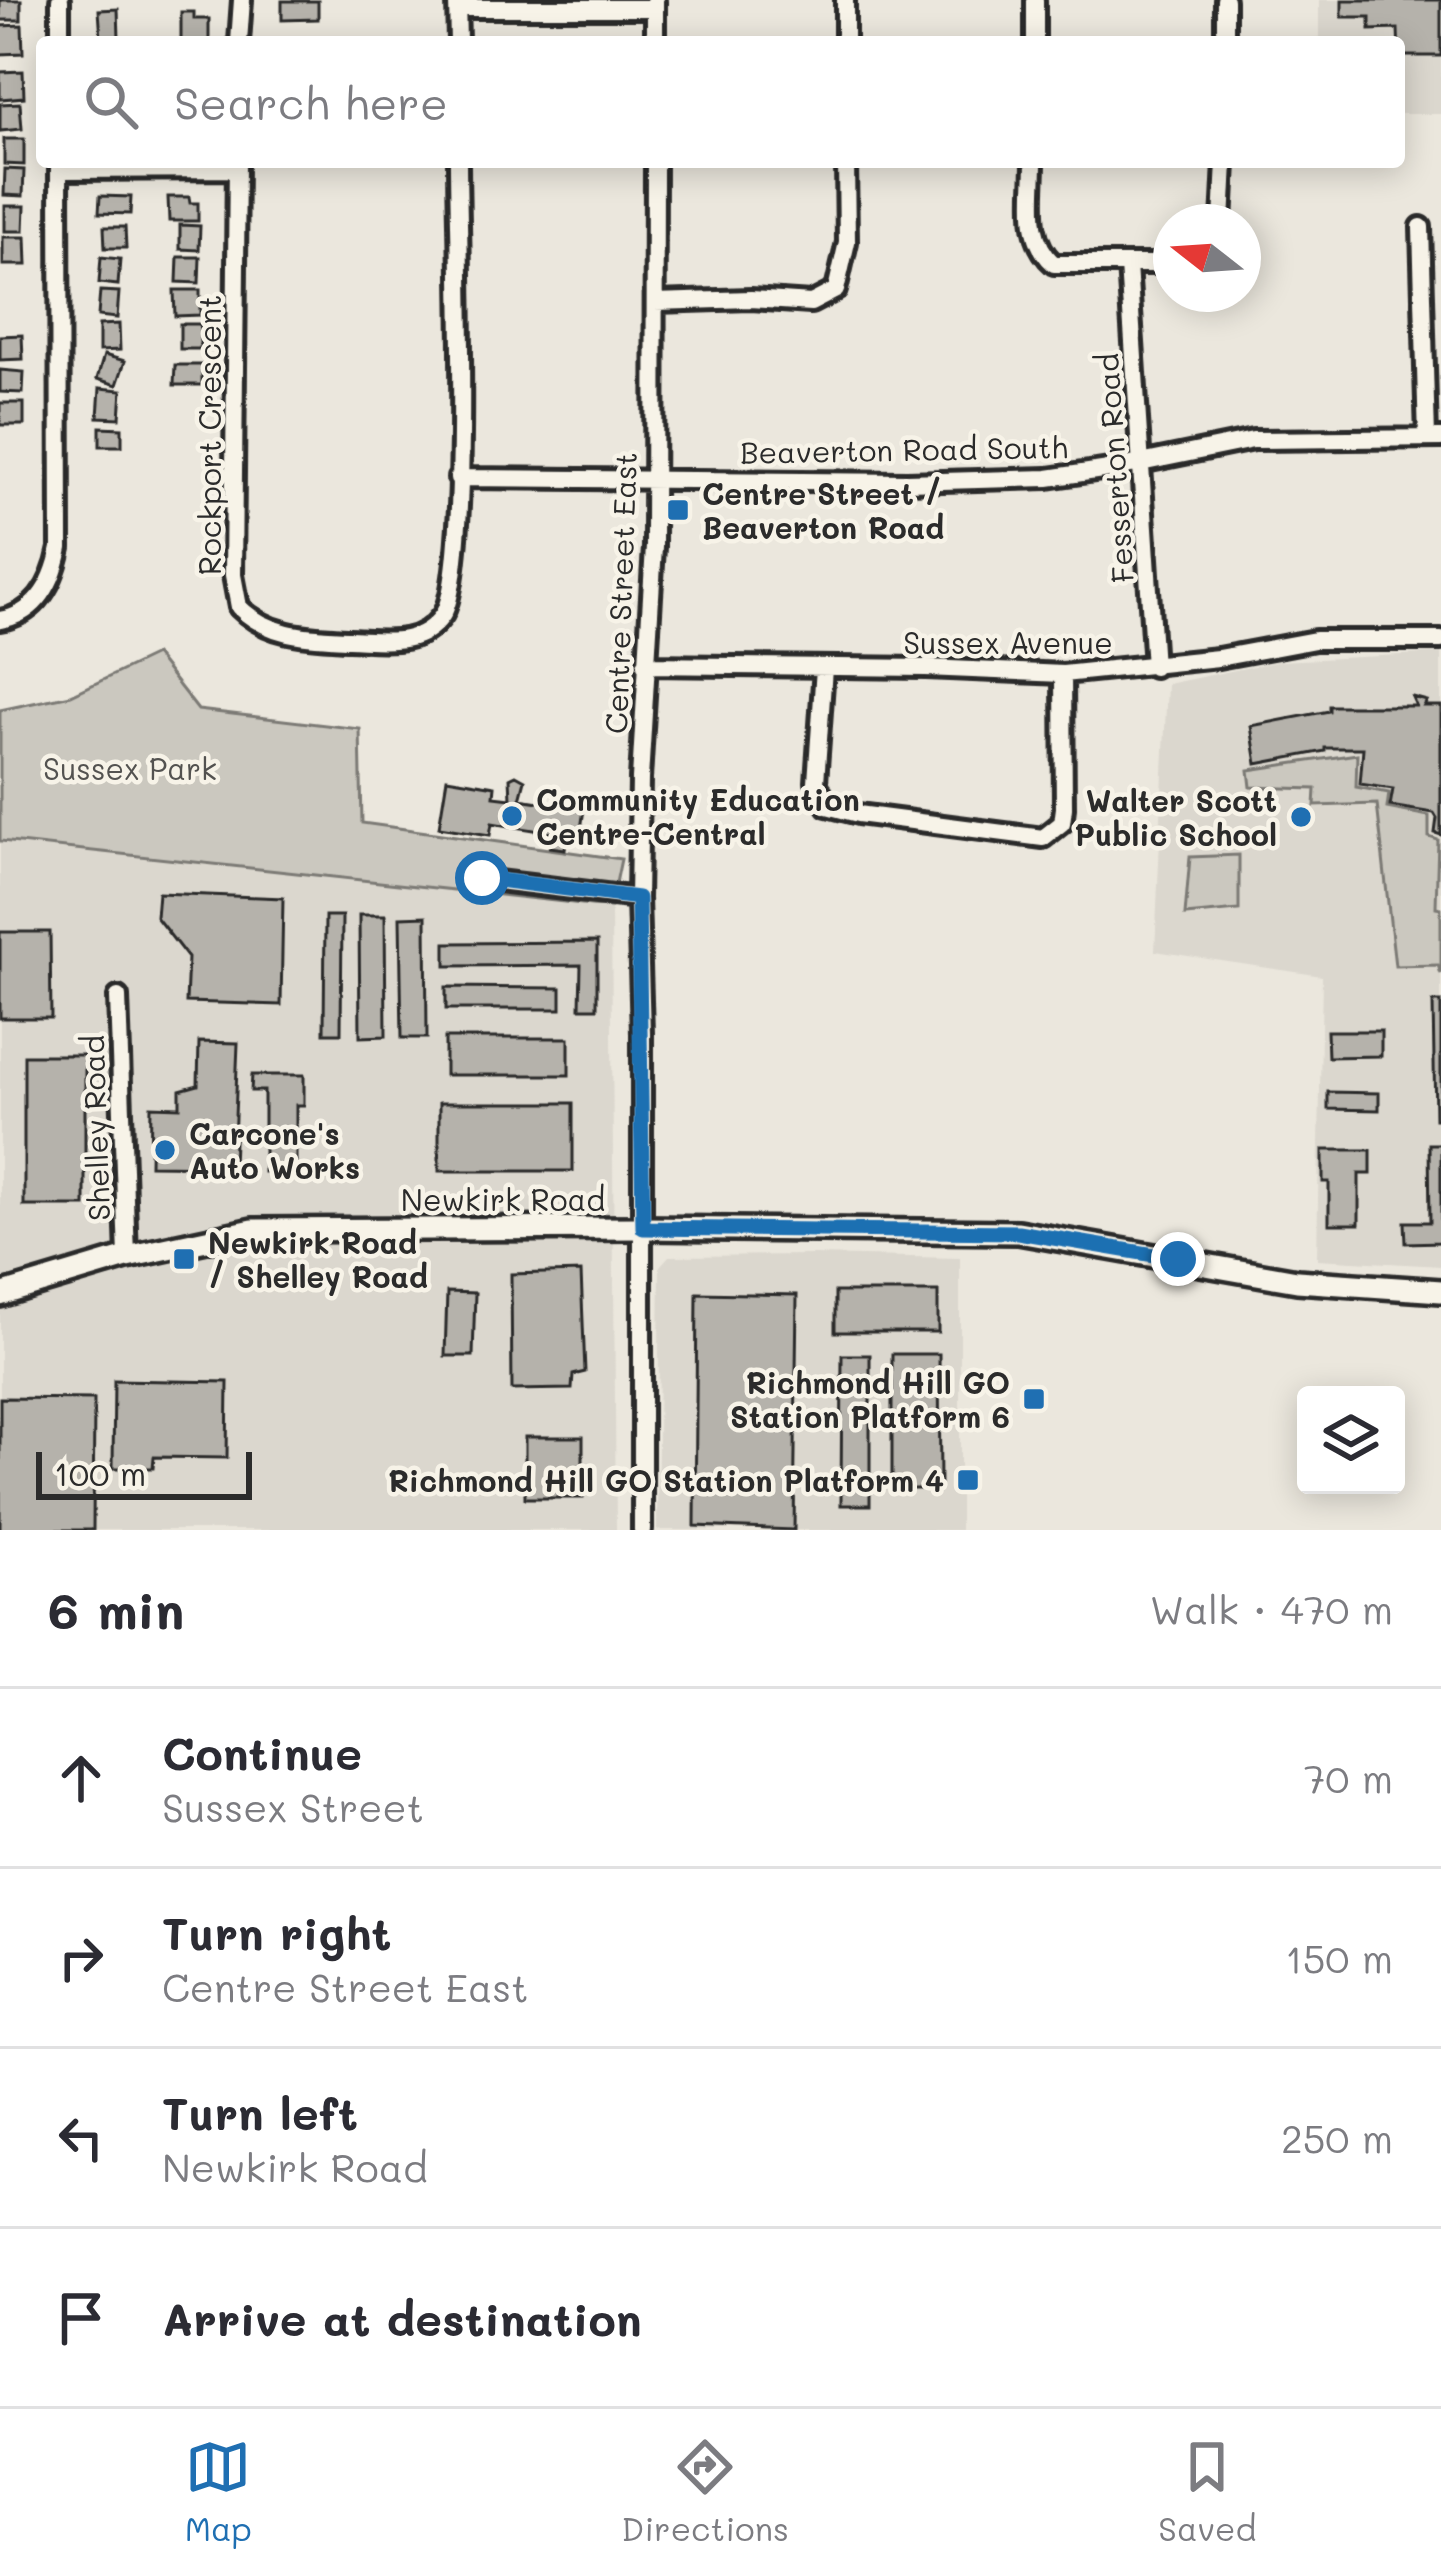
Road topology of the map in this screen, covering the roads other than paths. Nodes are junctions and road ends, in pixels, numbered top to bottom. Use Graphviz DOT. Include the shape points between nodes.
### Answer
graph roads {
  1 [pos="60,0"];
  2 [pos="242,0"];
  3 [pos="845,0"];
  4 [pos="1035,0"];
  5 [pos="1225,0"];
  6 [pos="458,4"];
  7 [pos="655,4"];
  8 [pos="60,36"];
  9 [pos="239,36"];
  10 [pos="458,36"];
  11 [pos="655,36"];
  12 [pos="845,36"];
  13 [pos="1035,36"];
  14 [pos="1225,36"];
  15 [pos="59,168"];
  16 [pos="237,168"];
  17 [pos="458,168"];
  18 [pos="655,168"];
  19 [pos="846,168"];
  20 [pos="1034,168"];
  21 [pos="1226,168"];
  22 [pos="1223,204"];
  23 [pos="1420,226"];
  24 [pos="1153,264"];
  25 [pos="1128,265"];
  26 [pos="655,302"];
  27 [pos="1434,438"];
  28 [pos="1139,462"];
  29 [pos="458,478"];
  30 [pos="653,481"];
  31 [pos="0,620"];
  32 [pos="1441,640"];
  33 [pos="645,664"];
  34 [pos="1154,667"];
  35 [pos="824,668"];
  36 [pos="1063,674"];
  37 [pos="482,878"];
  38 [pos="638,898"];
  39 [pos="118,997"];
  40 [pos="643,1228"];
  41 [pos="127,1257"];
  42 [pos="1441,1291"];
  43 [pos="0,1295"];
  44 [pos="642,1530"];
  1 -- 8 [label="street"];
  2 -- 9 [label="street"];
  3 -- 12 [label="street"];
  4 -- 13 [label="street"];
  5 -- 14 [label="street"];
  6 -- 7 [label="street"];
  6 -- 10 [label="street"];
  7 -- 11 [label="street"];
  15 -- 31 [label="street" via="60,548 36,602"];
  16 -- 29 [label="street, Rockport Crescent" via="239,607 262,626 313,638 382,642 424,633 451,599"];
  17 -- 29 [label="street, Rockport Crescent"];
  18 -- 26 [label="street, Centre Street East"];
  19 -- 26 [label="street" via="847,242 836,290 811,303"];
  20 -- 25 [label="street" via="1033,236 1042,253 1054,264"];
  21 -- 22 [label="street"];
  23 -- 27 [label="street"];
  24 -- 25 [label="street"];
  25 -- 28 [label="street, Fesserton Road"];
  26 -- 30 [label="street, Centre Street East"];
  27 -- 28 [label="street, Beaverton Road South" via="1253,440"];
  28 -- 30 [label="street, Beaverton Road South" via="1048,478"];
  28 -- 34 [label="street, Fesserton Road"];
  29 -- 30 [label="street, Beaverton Road South"];
  30 -- 33 [label="street, Centre Street East"];
  32 -- 34 [label="street, Sussex Avenue" via="1315,640"];
  33 -- 35 [label="street, Sussex Avenue"];
  33 -- 38 [label="street, Centre Street East"];
  34 -- 36 [label="street, Sussex Avenue"];
  35 -- 36 [label="street, Sussex Avenue"];
  35 -- 36 [label="street" via="816,782 826,806 1043,838 1062,824 1064,808"];
  37 -- 38 [label="street"];
  38 -- 40 [label="street, Centre Street East"];
  39 -- 41 [label="street, Shelley Road"];
  40 -- 41 [label="street, Newkirk Road" via="253,1230"];
  40 -- 42 [label="street, Newkirk Road" via="1018,1232 1297,1281"];
  40 -- 44 [label="street, Centre Street East"];
  41 -- 43 [label="street, Newkirk Road"];
}
